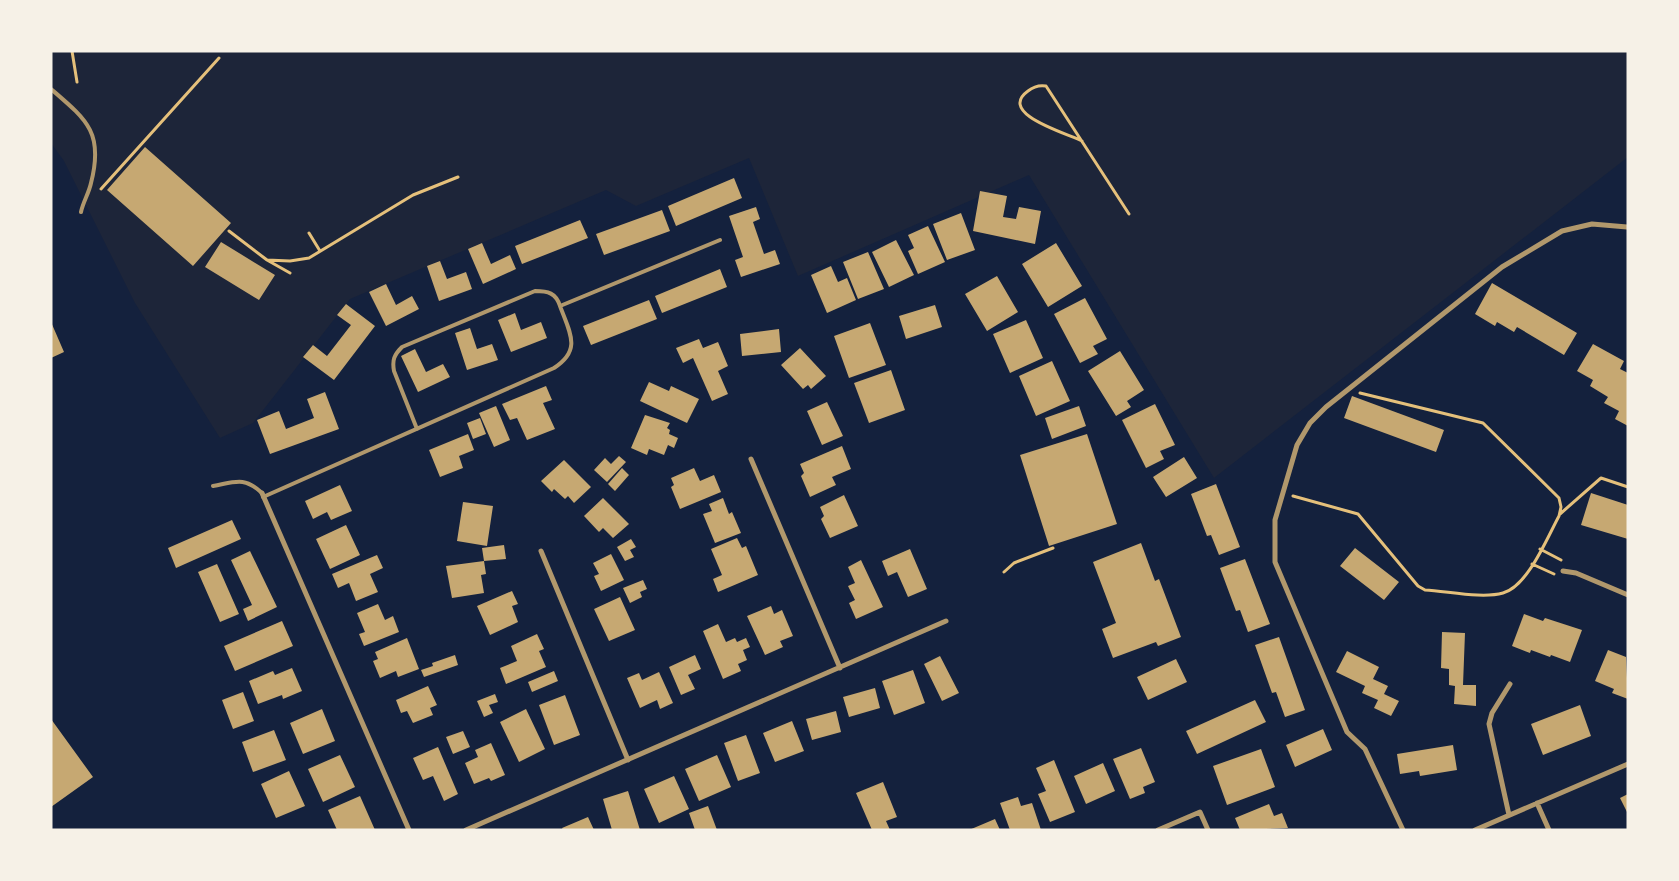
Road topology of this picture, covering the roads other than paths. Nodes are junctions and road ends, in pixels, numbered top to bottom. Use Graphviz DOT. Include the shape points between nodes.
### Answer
graph roads {
  1 [pos="51,89"];
  2 [pos="81,212"];
  3 [pos="1627,227"];
  4 [pos="720,240"];
  5 [pos="560,306"];
  6 [pos="417,429"];
  7 [pos="751,459"];
  8 [pos="213,486"];
  9 [pos="263,495"];
  10 [pos="541,551"];
  11 [pos="1563,571"];
  12 [pos="1628,595"];
  13 [pos="946,621"];
  14 [pos="840,668"];
  15 [pos="1510,684"];
  16 [pos="628,760"];
  17 [pos="1628,764"];
  18 [pos="1538,803"];
  19 [pos="1509,815"];
  20 [pos="409,830"];
  21 [pos="466,830"];
  22 [pos="1158,830"];
  23 [pos="1208,830"];
  24 [pos="1403,830"];
  25 [pos="1475,830"];
  26 [pos="1549,830"];
  1 -- 2 [label="lane" via="91,129 97,149 90,188"];
  3 -- 24 [label="street" via="1592,224 1562,231 1502,267 1350,388 1310,423 1297,446 1275,520 1275,562 1347,732 1365,749"];
  4 -- 5 [label="lane"];
  5 -- 6 [label="lane" via="572,340 566,360"];
  5 -- 6 [label="lane" via="552,293 535,291 402,347 392,361"];
  6 -- 9 [label="lane"];
  7 -- 14 [label="street"];
  8 -- 9 [label="lane" via="242,480 252,483"];
  9 -- 20 [label="street"];
  10 -- 16 [label="street"];
  11 -- 12 [label="street" via="1576,573"];
  13 -- 14 [label="street"];
  14 -- 16 [label="street"];
  15 -- 19 [label="street" via="1488,724"];
  16 -- 21 [label="street"];
  17 -- 18 [label="street"];
  18 -- 19 [label="street"];
  18 -- 26 [label="street"];
  19 -- 25 [label="street"];
  22 -- 23 [label="street" via="1200,812"];
}
